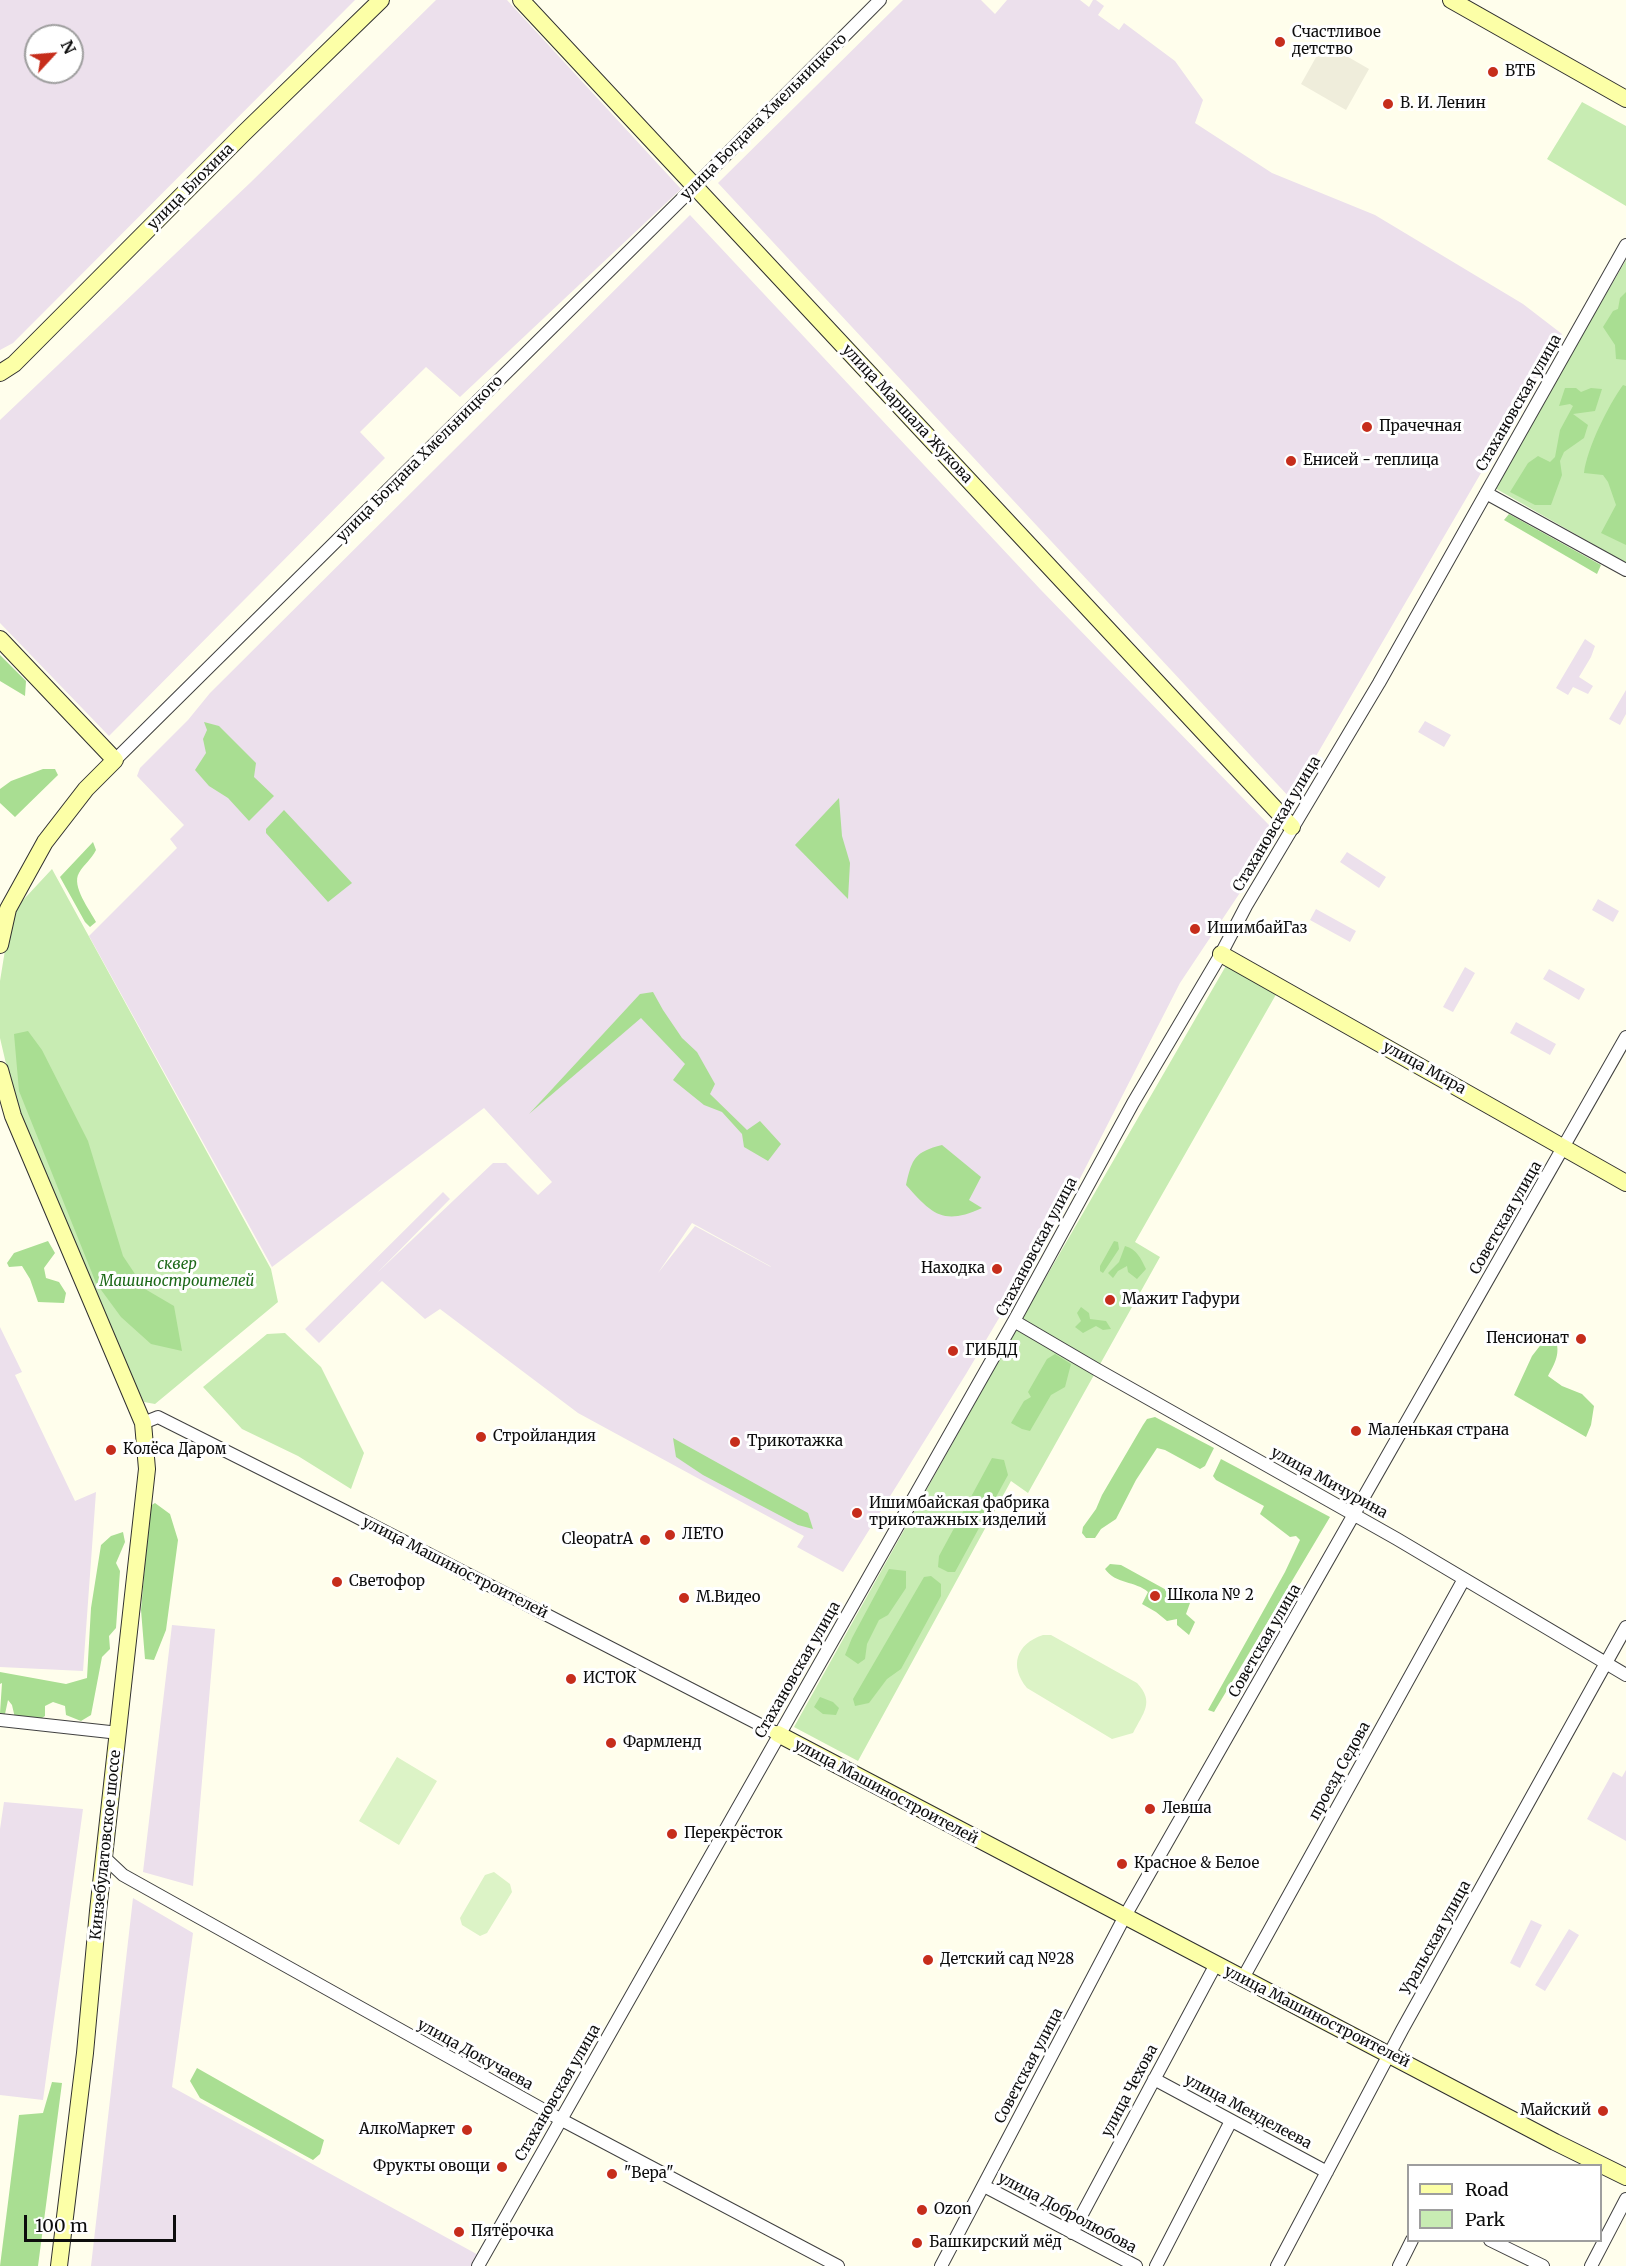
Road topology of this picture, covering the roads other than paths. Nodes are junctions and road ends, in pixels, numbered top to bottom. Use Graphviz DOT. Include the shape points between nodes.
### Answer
graph roads {
  1 [pos="381,0"];
  2 [pos="521,0"];
  3 [pos="880,0"];
  4 [pos="1450,0"];
  5 [pos="1626,99"];
  6 [pos="695,186"];
  7 [pos="1626,245"];
  8 [pos="0,373"];
  9 [pos="1486,493"];
  10 [pos="1626,570"];
  11 [pos="0,639"];
  12 [pos="115,760"];
  13 [pos="1292,827"];
  14 [pos="0,945"];
  15 [pos="1221,954"];
  16 [pos="1626,1037"];
  17 [pos="0,1070"];
  18 [pos="1563,1148"];
  19 [pos="1626,1183"];
  20 [pos="1014,1321"];
  21 [pos="143,1423"];
  22 [pos="1354,1514"];
  23 [pos="1464,1579"];
  24 [pos="1626,1627"];
  25 [pos="1606,1663"];
  26 [pos="1626,1675"];
  27 [pos="0,1720"];
  28 [pos="119,1733"];
  29 [pos="778,1734"];
  30 [pos="105,1858"];
  31 [pos="1125,1916"];
  32 [pos="1216,1965"];
  33 [pos="1244,1978"];
  34 [pos="1390,2055"];
  35 [pos="1154,2079"];
  36 [pos="560,2120"];
  37 [pos="1231,2121"];
  38 [pos="1601,2164"];
  39 [pos="1602,2165"];
  40 [pos="1327,2172"];
  41 [pos="1626,2177"];
  42 [pos="984,2186"];
  43 [pos="1626,2199"];
  44 [pos="1072,2233"];
  45 [pos="1412,2242"];
  46 [pos="1492,2242"];
  47 [pos="59,2266"];
  48 [pos="478,2266"];
  49 [pos="838,2266"];
  50 [pos="941,2266"];
  51 [pos="1136,2266"];
  52 [pos="1156,2266"];
  53 [pos="1277,2266"];
  54 [pos="1400,2266"];
  55 [pos="1544,2266"];
  56 [pos="1591,2266"];
  1 -- 8 [label="street, улица Блохина" via="14,364"];
  2 -- 6 [label="street, улица Маршала Жукова"];
  3 -- 6 [label="street, улица Богдана Хмельницкого"];
  4 -- 5 [label="street"];
  6 -- 12 [label="street, улица Богдана Хмельницкого"];
  6 -- 13 [label="street, улица Маршала Жукова"];
  7 -- 9 [label="street, Стахановская улица"];
  9 -- 10 [label="street"];
  9 -- 13 [label="street, Стахановская улица"];
  11 -- 12 [label="street"];
  12 -- 14 [label="street, улица Богдана Хмельницкого" via="86,789 45,842 8,909"];
  13 -- 15 [label="street, Стахановская улица"];
  15 -- 18 [label="street, улица Мира"];
  15 -- 20 [label="street, Стахановская улица" via="1133,1103"];
  16 -- 18 [label="street, Советская улица"];
  17 -- 21 [label="street" via="14,1116"];
  18 -- 19 [label="street, улица Мира"];
  18 -- 22 [label="street, Советская улица"];
  20 -- 22 [label="street, улица Мичурина"];
  20 -- 29 [label="street, Стахановская улица"];
  21 -- 28 [label="street, Кинзебулатовское шоссе" via="147,1469"];
  21 -- 29 [label="street, улица Машиностроителей" via="158,1418"];
  22 -- 23 [label="street, улица Мичурина"];
  22 -- 31 [label="street, Советская улица"];
  23 -- 25 [label="street, улица Мичурина"];
  23 -- 33 [label="street, проезд Седова"];
  24 -- 25 [label="street, Уральская улица"];
  25 -- 26 [label="street, улица Мичурина"];
  25 -- 34 [label="street, Уральская улица"];
  27 -- 28 [label="street"];
  28 -- 30 [label="street, Кинзебулатовское шоссе"];
  29 -- 31 [label="street, улица Машиностроителей"];
  29 -- 36 [label="street, Стахановская улица"];
  30 -- 36 [label="street, улица Докучаева" via="123,1875"];
  30 -- 47 [label="street, Кинзебулатовское шоссе"];
  31 -- 32 [label="street, улица Машиностроителей"];
  31 -- 42 [label="street, Советская улица"];
  32 -- 33 [label="street, улица Машиностроителей"];
  32 -- 35 [label="street, улица Чехова"];
  33 -- 34 [label="street, улица Машиностроителей"];
  34 -- 38 [label="street, улица Машиностроителей"];
  34 -- 40 [label="street, Уральская улица"];
  35 -- 37 [label="street, улица Менделеева"];
  35 -- 44 [label="street, улица Чехова"];
  36 -- 48 [label="street, Стахановская улица"];
  36 -- 49 [label="street, улица Докучаева"];
  37 -- 40 [label="street, улица Менделеева"];
  37 -- 52 [label="street"];
  39 -- 41 [label="street, улица Машиностроителей"];
  40 -- 53 [label="street, Уральская улица"];
  42 -- 44 [label="street, улица Добролюбова"];
  42 -- 50 [label="street, Советская улица"];
  43 -- 56 [label="street"];
  44 -- 51 [label="street, улица Добролюбова"];
  45 -- 54 [label="street"];
  46 -- 55 [label="street"];
}
